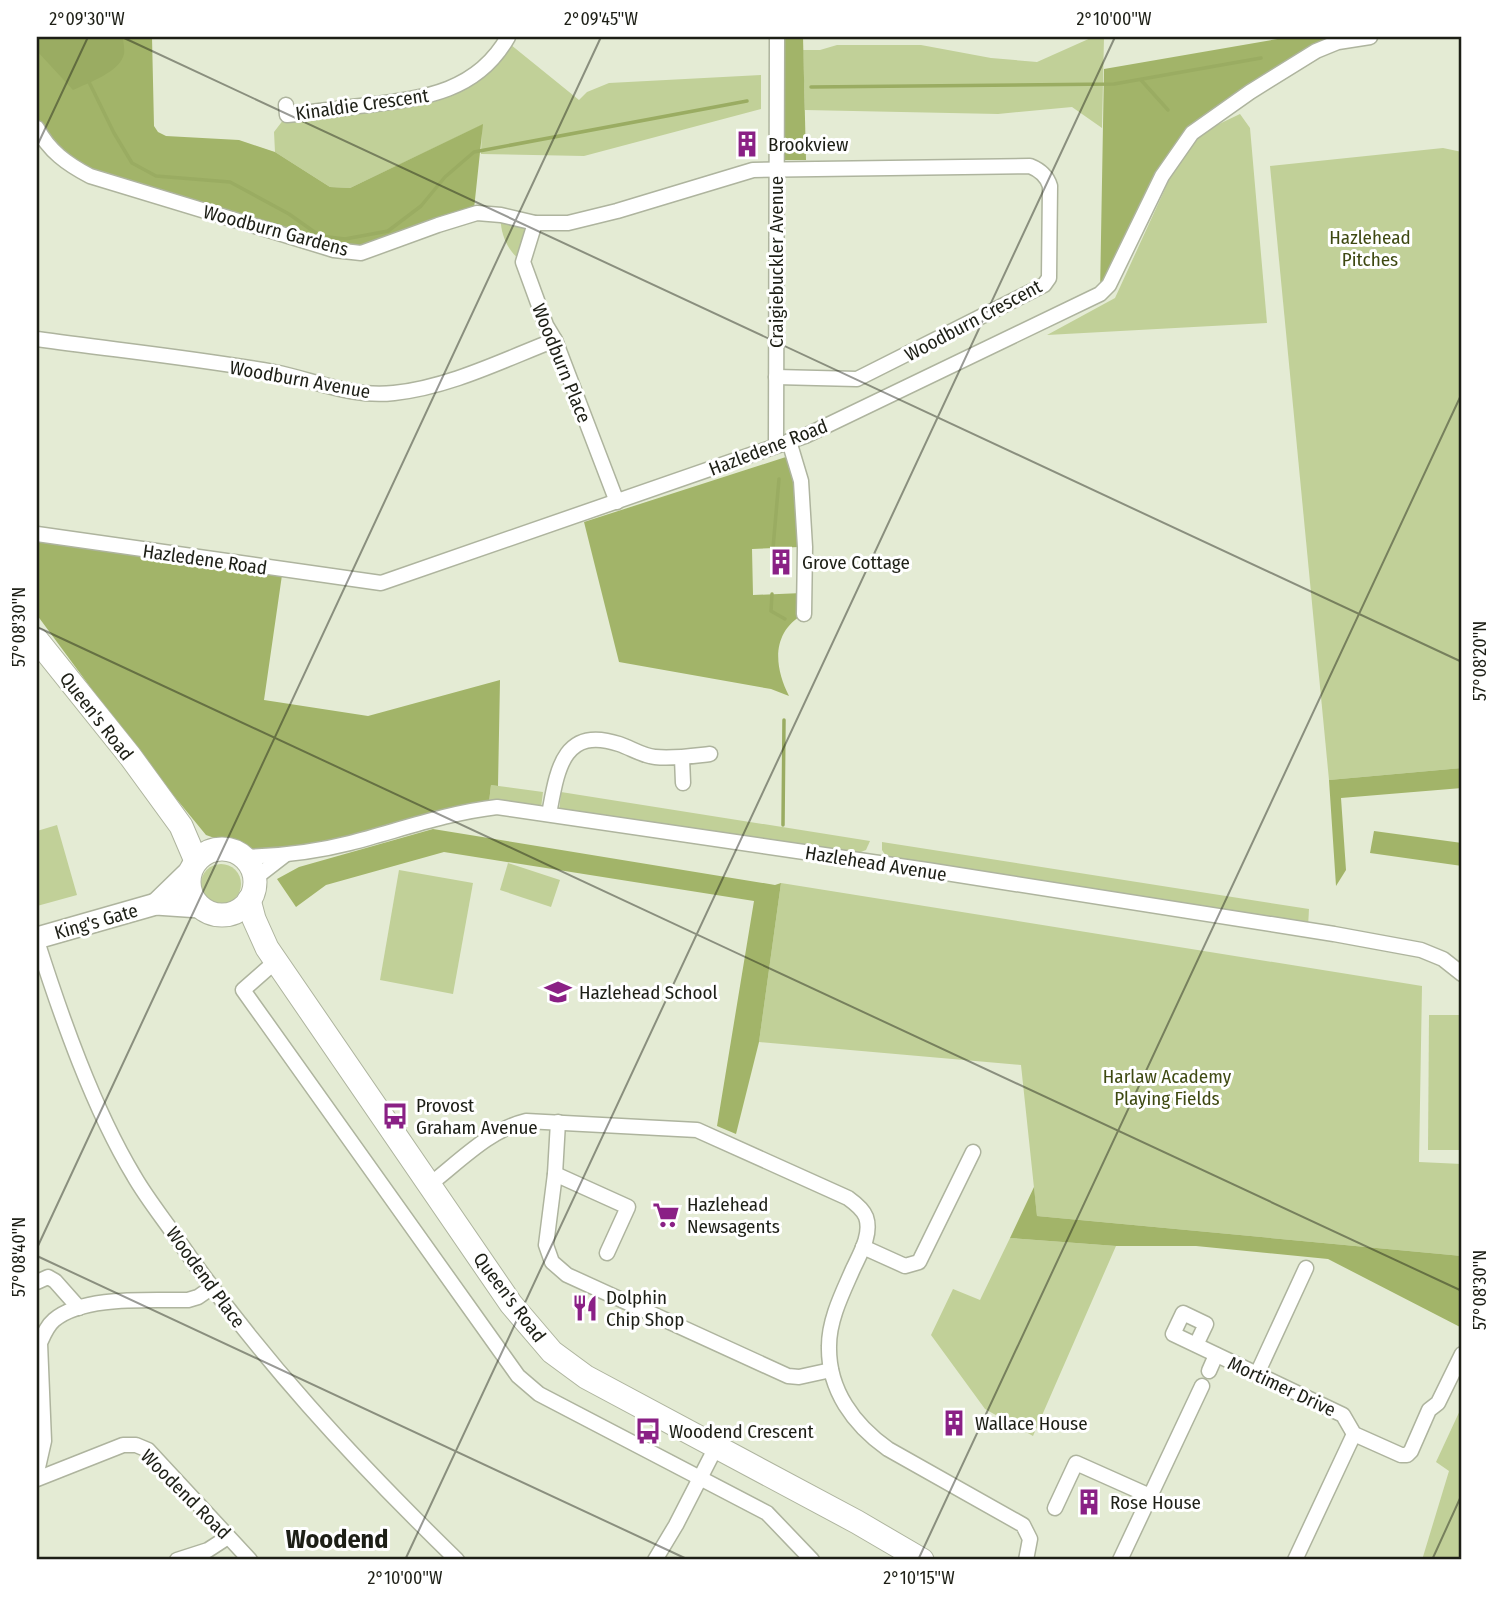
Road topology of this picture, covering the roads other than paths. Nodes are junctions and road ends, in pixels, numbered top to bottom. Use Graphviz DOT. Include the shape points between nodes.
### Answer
graph roads {
  1 [pos="508,37"];
  2 [pos="777,37"];
  3 [pos="1370,37"];
  4 [pos="286,104"];
  5 [pos="37,128"];
  6 [pos="776,170"];
  7 [pos="535,223"];
  8 [pos="37,339"];
  9 [pos="555,340"];
  10 [pos="776,377"];
  11 [pos="782,443"];
  12 [pos="617,502"];
  13 [pos="37,534"];
  14 [pos="804,614"];
  15 [pos="37,640"];
  16 [pos="710,754"];
  17 [pos="682,758"];
  18 [pos="684,783"];
  19 [pos="549,814"];
  20 [pos="181,826"];
  21 [pos="220,849"];
  22 [pos="285,855"];
  23 [pos="243,857"];
  24 [pos="194,866"];
  25 [pos="252,889"];
  26 [pos="156,904"];
  27 [pos="200,907"];
  28 [pos="225,915"];
  29 [pos="37,939"];
  30 [pos="270,960"];
  31 [pos="1462,974"];
  32 [pos="558,1122"];
  33 [pos="973,1152"];
  34 [pos="555,1174"];
  35 [pos="429,1185"];
  36 [pos="863,1247"];
  37 [pos="607,1253"];
  38 [pos="1306,1268"];
  39 [pos="37,1282"];
  40 [pos="211,1288"];
  41 [pos="79,1308"];
  42 [pos="1196,1345"];
  43 [pos="1462,1354"];
  44 [pos="1216,1355"];
  45 [pos="831,1370"];
  46 [pos="1209,1371"];
  47 [pos="1257,1374"];
  48 [pos="1202,1386"];
  49 [pos="1354,1434"];
  50 [pos="716,1447"];
  51 [pos="37,1472"];
  52 [pos="700,1478"];
  53 [pos="37,1479"];
  54 [pos="1150,1496"];
  55 [pos="1055,1508"];
  56 [pos="228,1536"];
  57 [pos="177,1560"];
  58 [pos="250,1560"];
  59 [pos="457,1560"];
  60 [pos="654,1560"];
  61 [pos="812,1560"];
  62 [pos="922,1560"];
  63 [pos="1026,1560"];
  64 [pos="1119,1560"];
  65 [pos="1295,1560"];
  1 -- 4 [label="street, Kinaldie Crescent" via="493,58 462,84 421,98 286,115"];
  2 -- 6 [label="street, Craigiebuckler Avenue"];
  3 -- 11 [label="street, Hazledene Road" via="1316,51 1192,133 1162,176 1109,285 1100,294"];
  5 -- 7 [label="street, Woodburn Gardens" via="58,156 90,176 334,250 361,253 477,213"];
  6 -- 7 [label="street, Woodburn Gardens" via="753,170 568,223"];
  6 -- 10 [label="street, Craigiebuckler Avenue"];
  6 -- 10 [label="street, Woodburn Crescent" via="1030,166 1041,172 1050,186 1049,278 1044,285 857,379"];
  7 -- 9 [label="street, Woodburn Place" via="523,262"];
  8 -- 9 [label="street, Woodburn Avenue" via="275,373 367,394 449,381"];
  9 -- 12 [label="street, Woodburn Place"];
  10 -- 11 [label="street, Craigiebuckler Avenue"];
  11 -- 12 [label="street, Hazledene Road"];
  11 -- 14 [label="street, Craigiebuckler Avenue" via="800,481"];
  12 -- 13 [label="street, Hazledene Road" via="381,583"];
  15 -- 20 [label="main road, Queen's Road"];
  16 -- 17 [label="street"];
  17 -- 18 [label="street"];
  17 -- 19 [label="street" via="652,757 617,743 586,741 572,748 561,762"];
  19 -- 22 [label="street, Hazlehead Avenue" via="498,807 466,811"];
  19 -- 31 [label="street, Hazlehead Avenue" via="1345,936 1421,950"];
  20 -- 21 [label="main road"];
  20 -- 24 [label="main road"];
  21 -- 23 [label="main road"];
  21 -- 24 [label="main road"];
  22 -- 23 [label="street, Hazlehead Avenue"];
  22 -- 25 [label="street, Hazlehead Avenue"];
  23 -- 25 [label="main road"];
  24 -- 26 [label="street, King's Gate"];
  24 -- 27 [label="main road" via="190,889"];
  25 -- 28 [label="main road" via="243,907"];
  25 -- 30 [label="main road, Queen's Road" via="254,919"];
  26 -- 27 [label="street, King's Gate"];
  26 -- 29 [label="street, King's Gate"];
  27 -- 28 [label="main road"];
  28 -- 30 [label="main road, Queen's Road"];
  29 -- 40 [label="street, Woodend Place" via="76,1050 117,1146"];
  30 -- 35 [label="main road, Queen's Road"];
  30 -- 52 [label="street, Queen's Road" via="243,990 518,1376 539,1394"];
  32 -- 34 [label="street"];
  32 -- 35 [label="street" via="510,1125"];
  32 -- 36 [label="street" via="697,1130 711,1135 859,1206 866,1217"];
  33 -- 36 [label="street" via="919,1262 905,1266"];
  34 -- 37 [label="street" via="628,1207"];
  34 -- 45 [label="street" via="546,1245 552,1262 567,1275 788,1376"];
  35 -- 50 [label="main road, Queen's Road" via="511,1304 552,1352 586,1377"];
  36 -- 45 [label="street" via="838,1304 828,1344"];
  38 -- 47 [label="street"];
  39 -- 41 [label="street" via="48,1277"];
  40 -- 41 [label="street" via="188,1300"];
  40 -- 59 [label="street, Woodend Place" via="303,1402"];
  41 -- 51 [label="street" via="53,1320 40,1343 44,1441"];
  42 -- 44 [label="street, Mortimer Drive"];
  43 -- 49 [label="street, Mortimer Drive" via="1407,1455"];
  44 -- 46 [label="street"];
  44 -- 47 [label="street, Mortimer Drive"];
  45 -- 63 [label="street" via="845,1407 872,1438 1023,1525 1030,1539"];
  47 -- 49 [label="street, Mortimer Drive" via="1343,1415"];
  48 -- 54 [label="street"];
  49 -- 65 [label="street"];
  50 -- 52 [label="street"];
  50 -- 62 [label="main road, Queen's Road"];
  52 -- 60 [label="street"];
  52 -- 61 [label="street, Queen's Road" via="767,1513"];
  53 -- 56 [label="street, Woodend Road" via="123,1445 136,1445 148,1450"];
  54 -- 55 [label="street" via="1076,1463"];
  54 -- 64 [label="street"];
  56 -- 57 [label="street" via="208,1550"];
  56 -- 58 [label="street, Woodend Road"];
}
